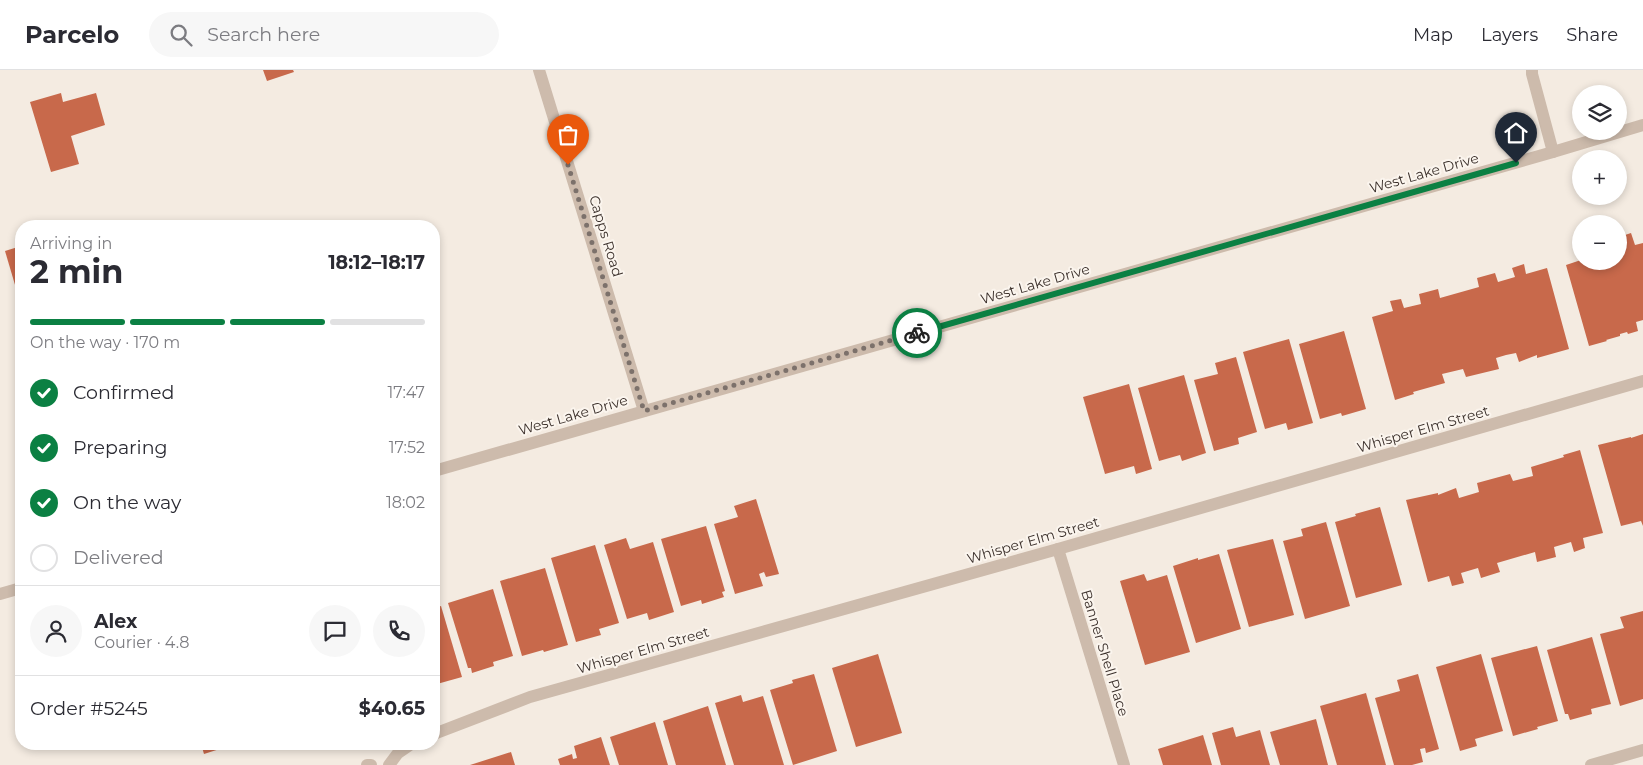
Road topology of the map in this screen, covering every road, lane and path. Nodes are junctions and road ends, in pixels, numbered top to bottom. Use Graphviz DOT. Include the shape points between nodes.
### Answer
graph roads {
  1 [pos="539,70"];
  2 [pos="1530,71"];
  3 [pos="1643,125"];
  4 [pos="1553,152"];
  5 [pos="1643,381"];
  6 [pos="644,411"];
  7 [pos="440,468"];
  8 [pos="1058,549"];
  9 [pos="15,590"];
  10 [pos="0,594"];
  11 [pos="440,732"];
  12 [pos="402,750"];
  13 [pos="1643,750"];
  14 [pos="389,765"];
  15 [pos="1124,765"];
  16 [pos="1591,765"];
  1 -- 6 [label="street, Capps Road"];
  2 -- 4 [label="street"];
  3 -- 4 [label="street, West Lake Drive"];
  4 -- 6 [label="street, West Lake Drive"];
  5 -- 8 [label="street, Whisper Elm Street"];
  6 -- 7 [label="street, West Lake Drive"];
  8 -- 11 [label="street, Whisper Elm Street" via="530,697"];
  8 -- 15 [label="street, Banner Shell Place"];
  9 -- 10 [label="street"];
  12 -- 14 [label="street"];
  13 -- 16 [label="street"];
}
